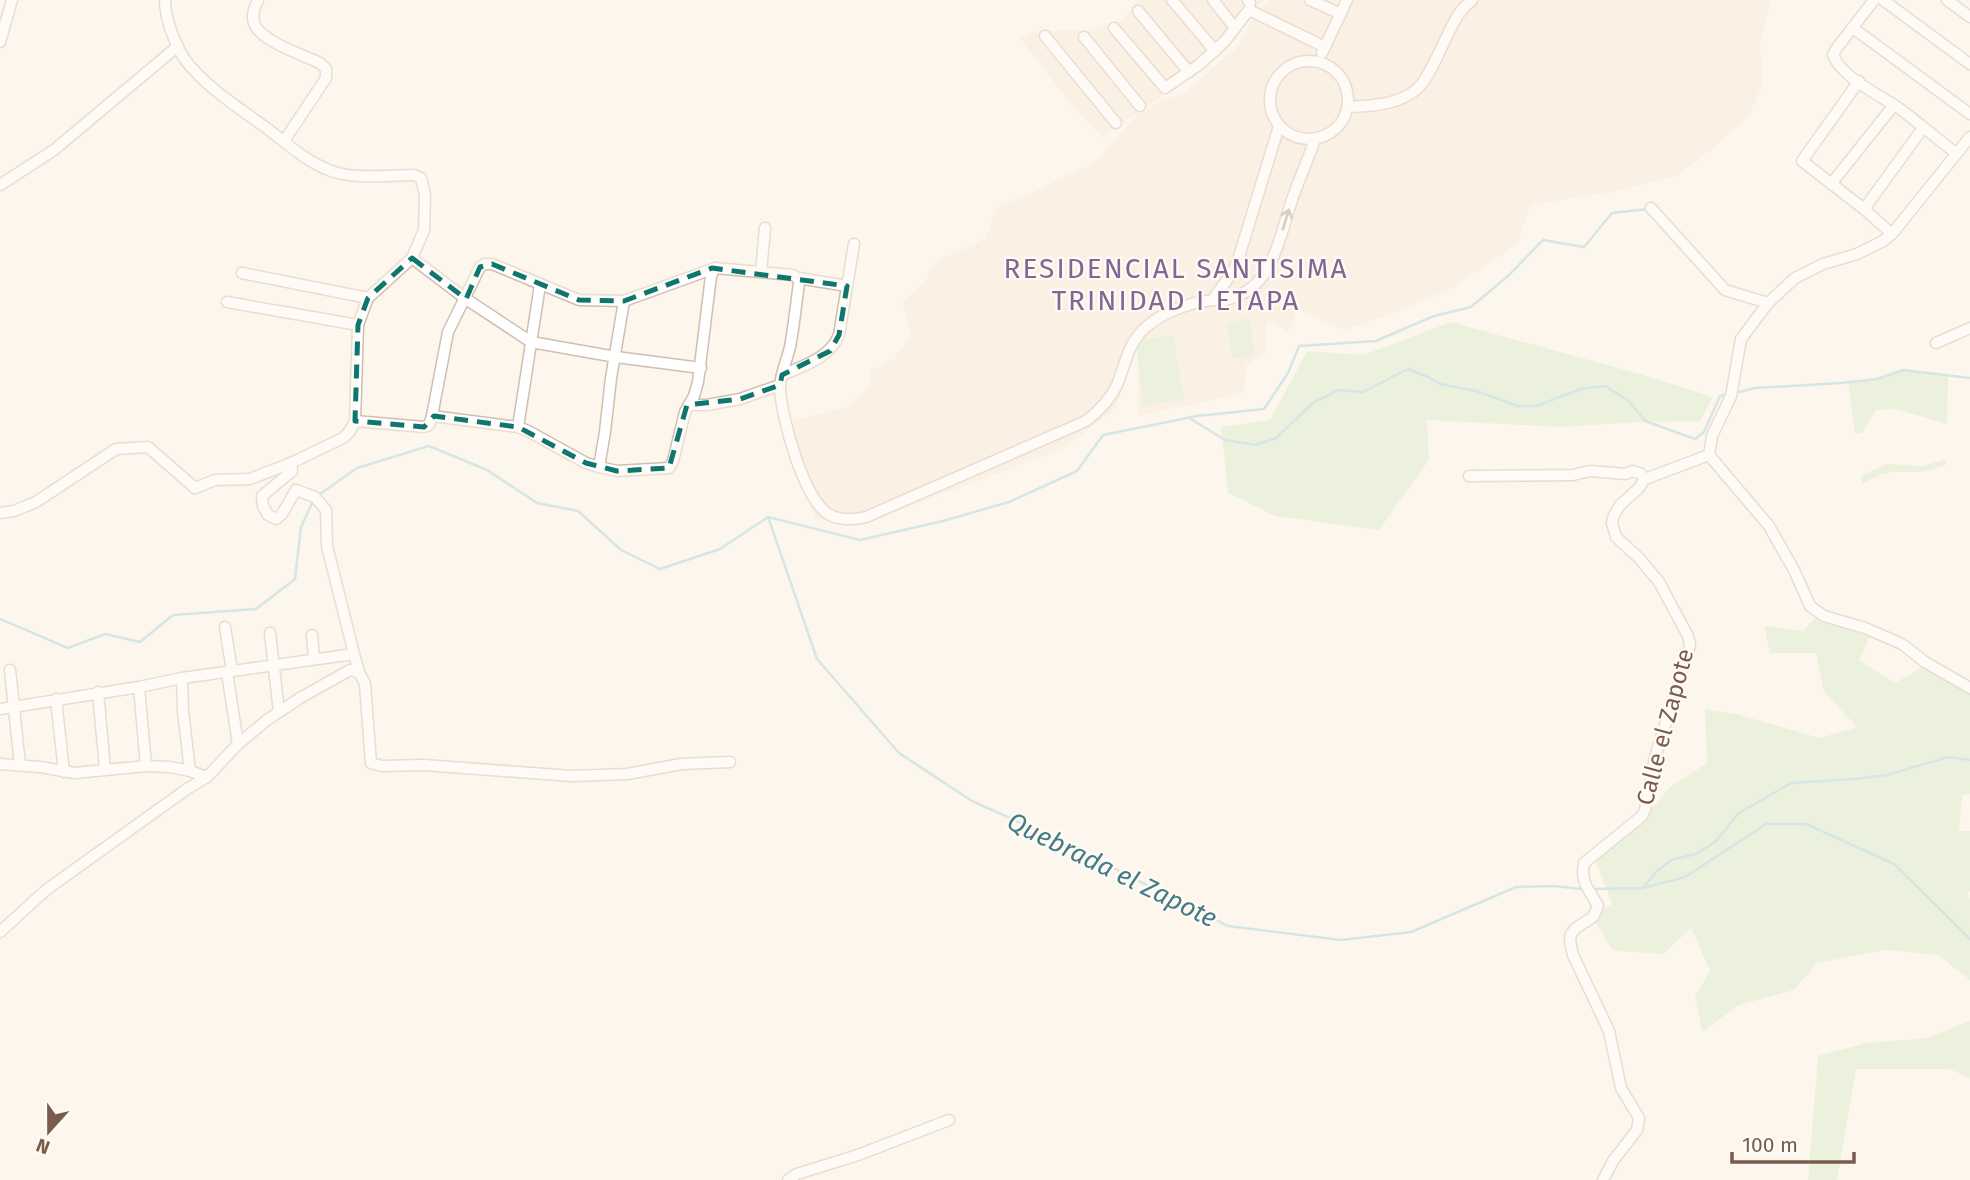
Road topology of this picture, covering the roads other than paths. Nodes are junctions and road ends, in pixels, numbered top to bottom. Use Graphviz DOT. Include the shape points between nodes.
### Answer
graph roads {
  1 [pos="12,0"];
  2 [pos="258,0"];
  3 [pos="1172,0"];
  4 [pos="1213,0"];
  5 [pos="1310,0"];
  6 [pos="1347,0"];
  7 [pos="1472,0"];
  8 [pos="1874,0"];
  9 [pos="1883,0"];
  10 [pos="1947,0"];
  11 [pos="162,1"];
  12 [pos="1138,11"];
  13 [pos="1341,14"];
  14 [pos="4,17"];
  15 [pos="1970,17"];
  16 [pos="1114,28"];
  17 [pos="1235,28"];
  18 [pos="1853,28"];
  19 [pos="1045,36"];
  20 [pos="1084,37"];
  21 [pos="0,42"];
  22 [pos="178,46"];
  23 [pos="1325,47"];
  24 [pos="1214,51"];
  25 [pos="1317,62"];
  26 [pos="1970,64"];
  27 [pos="1189,72"];
  28 [pos="1859,81"];
  29 [pos="1894,105"];
  30 [pos="1140,106"];
  31 [pos="1348,107"];
  32 [pos="1970,114"];
  33 [pos="1116,123"];
  34 [pos="1279,126"];
  35 [pos="1923,128"];
  36 [pos="1970,137"];
  37 [pos="1315,139"];
  38 [pos="284,141"];
  39 [pos="1956,153"];
  40 [pos="1831,184"];
  41 [pos="0,185"];
  42 [pos="1651,208"];
  43 [pos="1864,209"];
  44 [pos="765,228"];
  45 [pos="1892,234"];
  46 [pos="854,244"];
  47 [pos="412,258"];
  48 [pos="710,272"];
  49 [pos="761,272"];
  50 [pos="242,273"];
  51 [pos="797,278"];
  52 [pos="540,285"];
  53 [pos="847,286"];
  54 [pos="368,298"];
  55 [pos="466,299"];
  56 [pos="624,300"];
  57 [pos="1216,300"];
  58 [pos="228,302"];
  59 [pos="1768,303"];
  60 [pos="358,325"];
  61 [pos="1970,328"];
  62 [pos="531,342"];
  63 [pos="1936,343"];
  64 [pos="616,357"];
  65 [pos="685,366"];
  66 [pos="701,368"];
  67 [pos="781,380"];
  68 [pos="698,382"];
  69 [pos="690,405"];
  70 [pos="432,416"];
  71 [pos="355,421"];
  72 [pos="517,427"];
  73 [pos="1709,455"];
  74 [pos="291,463"];
  75 [pos="599,467"];
  76 [pos="1469,476"];
  77 [pos="1645,479"];
  78 [pos="0,513"];
  79 [pos="225,627"];
  80 [pos="270,633"];
  81 [pos="312,635"];
  82 [pos="354,654"];
  83 [pos="314,659"];
  84 [pos="273,665"];
  85 [pos="10,670"];
  86 [pos="229,672"];
  87 [pos="359,672"];
  88 [pos="182,678"];
  89 [pos="139,687"];
  90 [pos="1970,688"];
  91 [pos="98,692"];
  92 [pos="56,699"];
  93 [pos="14,707"];
  94 [pos="0,709"];
  95 [pos="279,712"];
  96 [pos="238,744"];
  97 [pos="730,762"];
  98 [pos="0,764"];
  99 [pos="20,765"];
  100 [pos="146,766"];
  101 [pos="105,769"];
  102 [pos="190,771"];
  103 [pos="64,772"];
  104 [pos="207,777"];
  105 [pos="0,932"];
  106 [pos="949,1120"];
  107 [pos="788,1180"];
  108 [pos="1603,1180"];
  1 -- 14 [label="street"];
  2 -- 38 [label="street" via="252,17 255,27 326,69 326,78"];
  3 -- 24 [label="street"];
  4 -- 17 [label="street"];
  5 -- 13 [label="street"];
  6 -- 13 [label="street"];
  7 -- 31 [label="street" via="1459,12 1416,90 1401,99"];
  8 -- 18 [label="street"];
  9 -- 26 [label="street"];
  10 -- 15 [label="street"];
  11 -- 22 [label="street"];
  12 -- 27 [label="street"];
  13 -- 23 [label="street"];
  14 -- 21 [label="street"];
  16 -- 27 [label="street" via="1166,87"];
  17 -- 23 [label="street" via="1244,14 1253,12"];
  17 -- 24 [label="street"];
  18 -- 28 [label="street" via="1833,55 1836,63"];
  18 -- 32 [label="street"];
  19 -- 33 [label="street"];
  20 -- 30 [label="street"];
  22 -- 38 [label="street" via="216,91"];
  22 -- 41 [label="street" via="54,150"];
  23 -- 25 [label="street"];
  24 -- 27 [label="street"];
  25 -- 31 [label="street" via="1329,66 1345,84"];
  25 -- 34 [label="street" via="1295,64 1275,81 1270,101"];
  28 -- 29 [label="street"];
  28 -- 40 [label="street" via="1802,161"];
  29 -- 35 [label="street"];
  29 -- 40 [label="street"];
  31 -- 37 [label="street" via="1334,131"];
  34 -- 37 [label="street" via="1302,139"];
  34 -- 57 [label="street" via="1238,260"];
  35 -- 39 [label="street"];
  35 -- 43 [label="street"];
  36 -- 39 [label="street"];
  57 -- 37 [label="street, one-way" via="1249,291 1269,266"];
  38 -- 47 [label="street" via="337,173 421,178 424,230"];
  39 -- 45 [label="street"];
  40 -- 43 [label="street"];
  42 -- 59 [label="street" via="1726,290"];
  43 -- 45 [label="street"];
  44 -- 49 [label="street"];
  45 -- 59 [label="street" via="1857,254 1795,278"];
  46 -- 53 [label="street"];
  47 -- 54 [label="street"];
  47 -- 55 [label="street"];
  48 -- 49 [label="street"];
  48 -- 56 [label="street"];
  48 -- 66 [label="street"];
  49 -- 51 [label="street"];
  50 -- 54 [label="street"];
  51 -- 53 [label="street"];
  51 -- 67 [label="street" via="790,348"];
  52 -- 55 [label="street" via="485,264"];
  52 -- 56 [label="street" via="579,300"];
  52 -- 62 [label="street"];
  53 -- 67 [label="street" via="836,343"];
  54 -- 60 [label="street"];
  55 -- 62 [label="street"];
  55 -- 70 [label="street" via="448,332"];
  56 -- 64 [label="street"];
  57 -- 67 [label="street" via="1177,308 1145,328 1129,350 1116,386 1102,408 1086,421 851,520 828,514 814,501 782,415"];
  58 -- 60 [label="street"];
  59 -- 73 [label="street" via="1741,339 1731,396 1712,436"];
  60 -- 71 [label="street"];
  61 -- 63 [label="street"];
  62 -- 64 [label="street"];
  62 -- 72 [label="street"];
  64 -- 65 [label="street"];
  64 -- 75 [label="street"];
  65 -- 66 [label="street"];
  65 -- 68 [label="street"];
  66 -- 68 [label="street"];
  67 -- 69 [label="street" via="740,399"];
  68 -- 69 [label="street"];
  69 -- 75 [label="street" via="669,468 617,471"];
  70 -- 71 [label="street" via="424,427"];
  70 -- 72 [label="street"];
  71 -- 74 [label="street" via="343,438"];
  72 -- 75 [label="street"];
  73 -- 77 [label="street, Calle el Zapote"];
  73 -- 90 [label="street" via="1769,526 1810,606 1824,616 1902,644"];
  74 -- 78 [label="street" via="250,479 215,480 195,488 148,447 116,449 36,502"];
  74 -- 82 [label="street" via="292,471 262,496 262,506 276,519 296,490 315,497 326,510 327,546"];
  76 -- 77 [label="street" via="1633,471"];
  77 -- 108 [label="street, Calle el Zapote" via="1620,505 1613,531 1659,582 1690,646 1655,757 1645,810 1584,863 1582,876 1598,906 1593,917 1571,934 1573,955 1609,1031 1621,1088 1639,1118 1639,1127"];
  79 -- 86 [label="street"];
  80 -- 84 [label="street"];
  81 -- 83 [label="street"];
  82 -- 83 [label="street"];
  82 -- 87 [label="street"];
  83 -- 84 [label="street"];
  84 -- 86 [label="street"];
  84 -- 95 [label="street"];
  85 -- 93 [label="street"];
  86 -- 88 [label="street"];
  86 -- 96 [label="street"];
  87 -- 95 [label="street" via="349,670"];
  87 -- 97 [label="street" via="365,684 371,763 382,766 572,776"];
  88 -- 89 [label="street"];
  88 -- 102 [label="street"];
  89 -- 91 [label="street"];
  89 -- 100 [label="street"];
  91 -- 92 [label="street"];
  91 -- 101 [label="street"];
  92 -- 93 [label="street"];
  92 -- 103 [label="street"];
  93 -- 94 [label="street"];
  93 -- 99 [label="street"];
  95 -- 96 [label="street"];
  96 -- 104 [label="street"];
  98 -- 99 [label="street"];
  99 -- 103 [label="street"];
  100 -- 101 [label="street"];
  100 -- 102 [label="street"];
  101 -- 103 [label="street"];
  102 -- 104 [label="street"];
  104 -- 105 [label="street" via="46,890"];
  106 -- 107 [label="street"];
}
